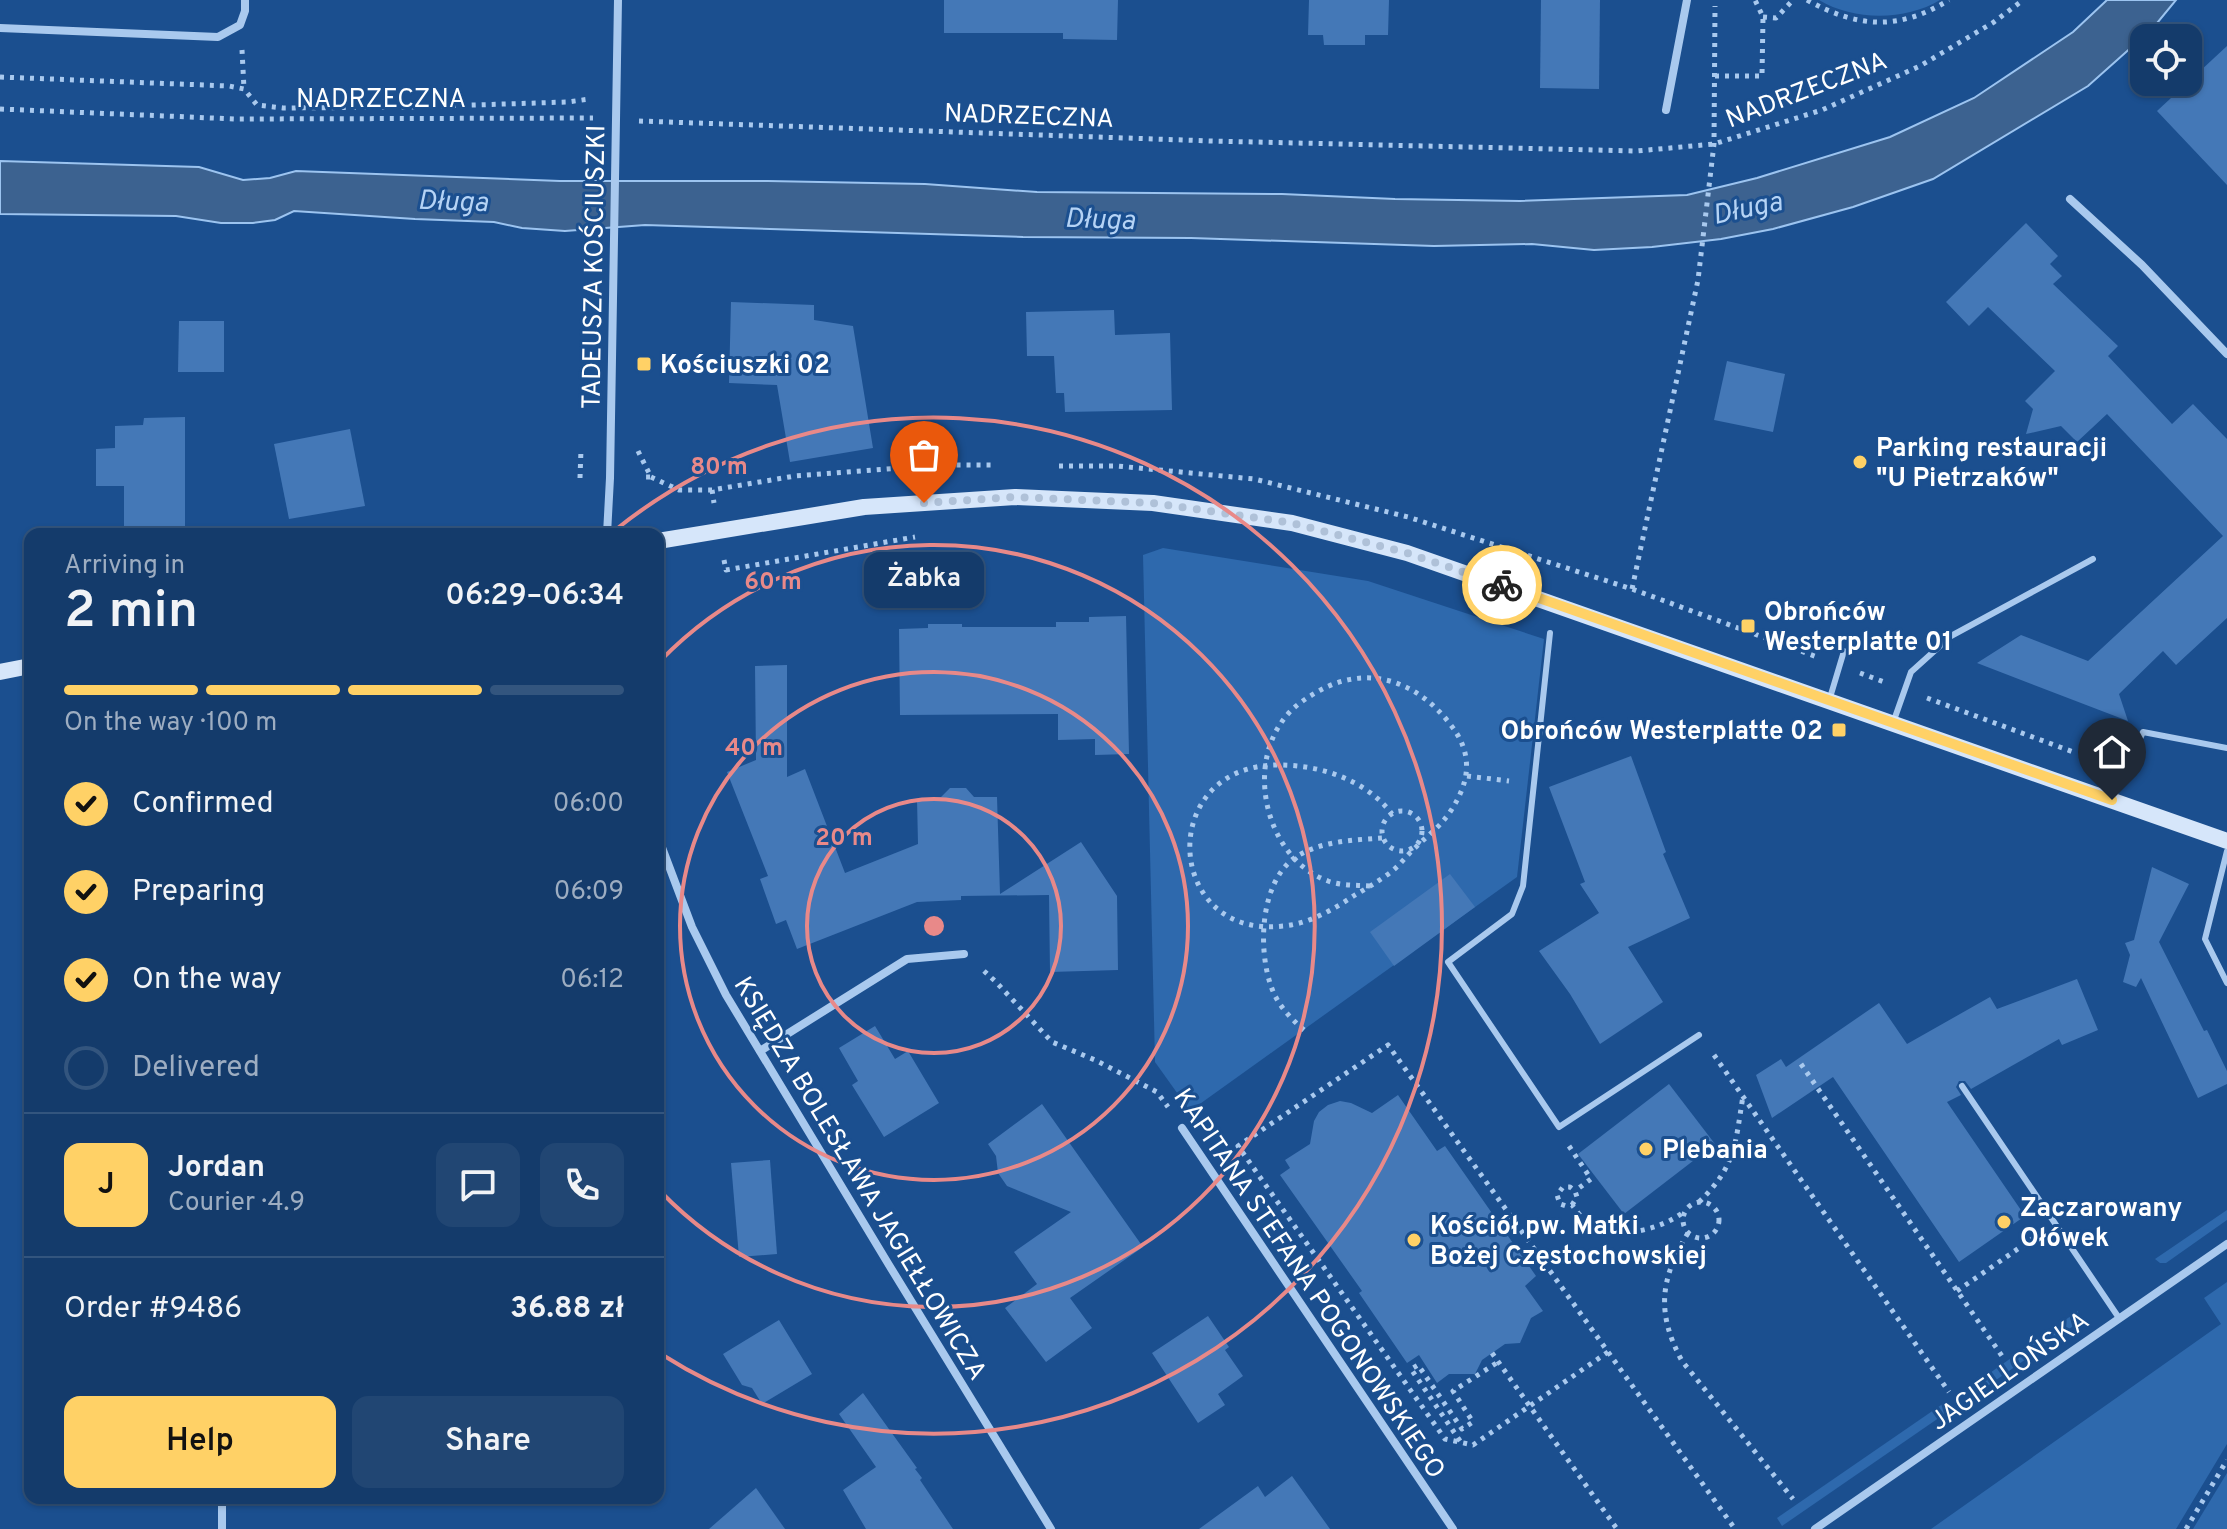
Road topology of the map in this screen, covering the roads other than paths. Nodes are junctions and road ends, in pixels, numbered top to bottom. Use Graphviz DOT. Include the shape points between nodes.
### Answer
graph roads {
  1 [pos="245,0"];
  2 [pos="618,0"];
  3 [pos="1687,0"];
  4 [pos="0,28"];
  5 [pos="1666,110"];
  6 [pos="2070,199"];
  7 [pos="2227,354"];
  8 [pos="607,528"];
  9 [pos="664,540"];
  10 [pos="2093,559"];
  11 [pos="1550,633"];
  12 [pos="1844,651"];
  13 [pos="24,667"];
  14 [pos="0,672"];
  15 [pos="1829,701"];
  16 [pos="1893,723"];
  17 [pos="2227,748"];
  18 [pos="2112,800"];
  19 [pos="2227,841"];
  20 [pos="2227,851"];
  21 [pos="664,853"];
  22 [pos="964,954"];
  23 [pos="2227,983"];
  24 [pos="1699,1035"];
  25 [pos="760,1051"];
  26 [pos="1962,1086"];
  27 [pos="1182,1128"];
  28 [pos="2227,1244"];
  29 [pos="2119,1318"];
  30 [pos="222,1504"];
  31 [pos="222,1529"];
  32 [pos="1051,1529"];
  33 [pos="1453,1529"];
  34 [pos="1815,1529"];
  1 -- 4 [label="street" via="240,25 218,37"];
  2 -- 8 [label="street, TADEUSZA KOŚCIUSZKI"];
  3 -- 5 [label="street"];
  6 -- 7 [label="street"];
  9 -- 15 [label="street" via="864,507 1015,497 1153,503 1292,523 1407,553"];
  10 -- 16 [label="lane" via="1951,636 1911,672"];
  11 -- 24 [label="lane" via="1523,886 1512,914 1448,962 1559,1127"];
  12 -- 15 [label="lane"];
  13 -- 14 [label="street"];
  15 -- 16 [label="street"];
  16 -- 18 [label="street"];
  17 -- 18 [label="lane" via="2143,732"];
  18 -- 19 [label="street"];
  20 -- 23 [label="lane" via="2205,939"];
  21 -- 25 [label="street, KSIĘDZA BOLESŁAWA JAGIEŁŁOWICZA" via="692,927"];
  22 -- 25 [label="street" via="907,959"];
  25 -- 32 [label="street, KSIĘDZA BOLESŁAWA JAGIEŁŁOWICZA"];
  26 -- 29 [label="lane"];
  27 -- 33 [label="street, KAPITANA STEFANA POGONOWSKIEGO"];
  28 -- 29 [label="street, JAGIELLOŃSKA"];
  29 -- 34 [label="street, JAGIELLOŃSKA"];
  30 -- 31 [label="street"];
}
